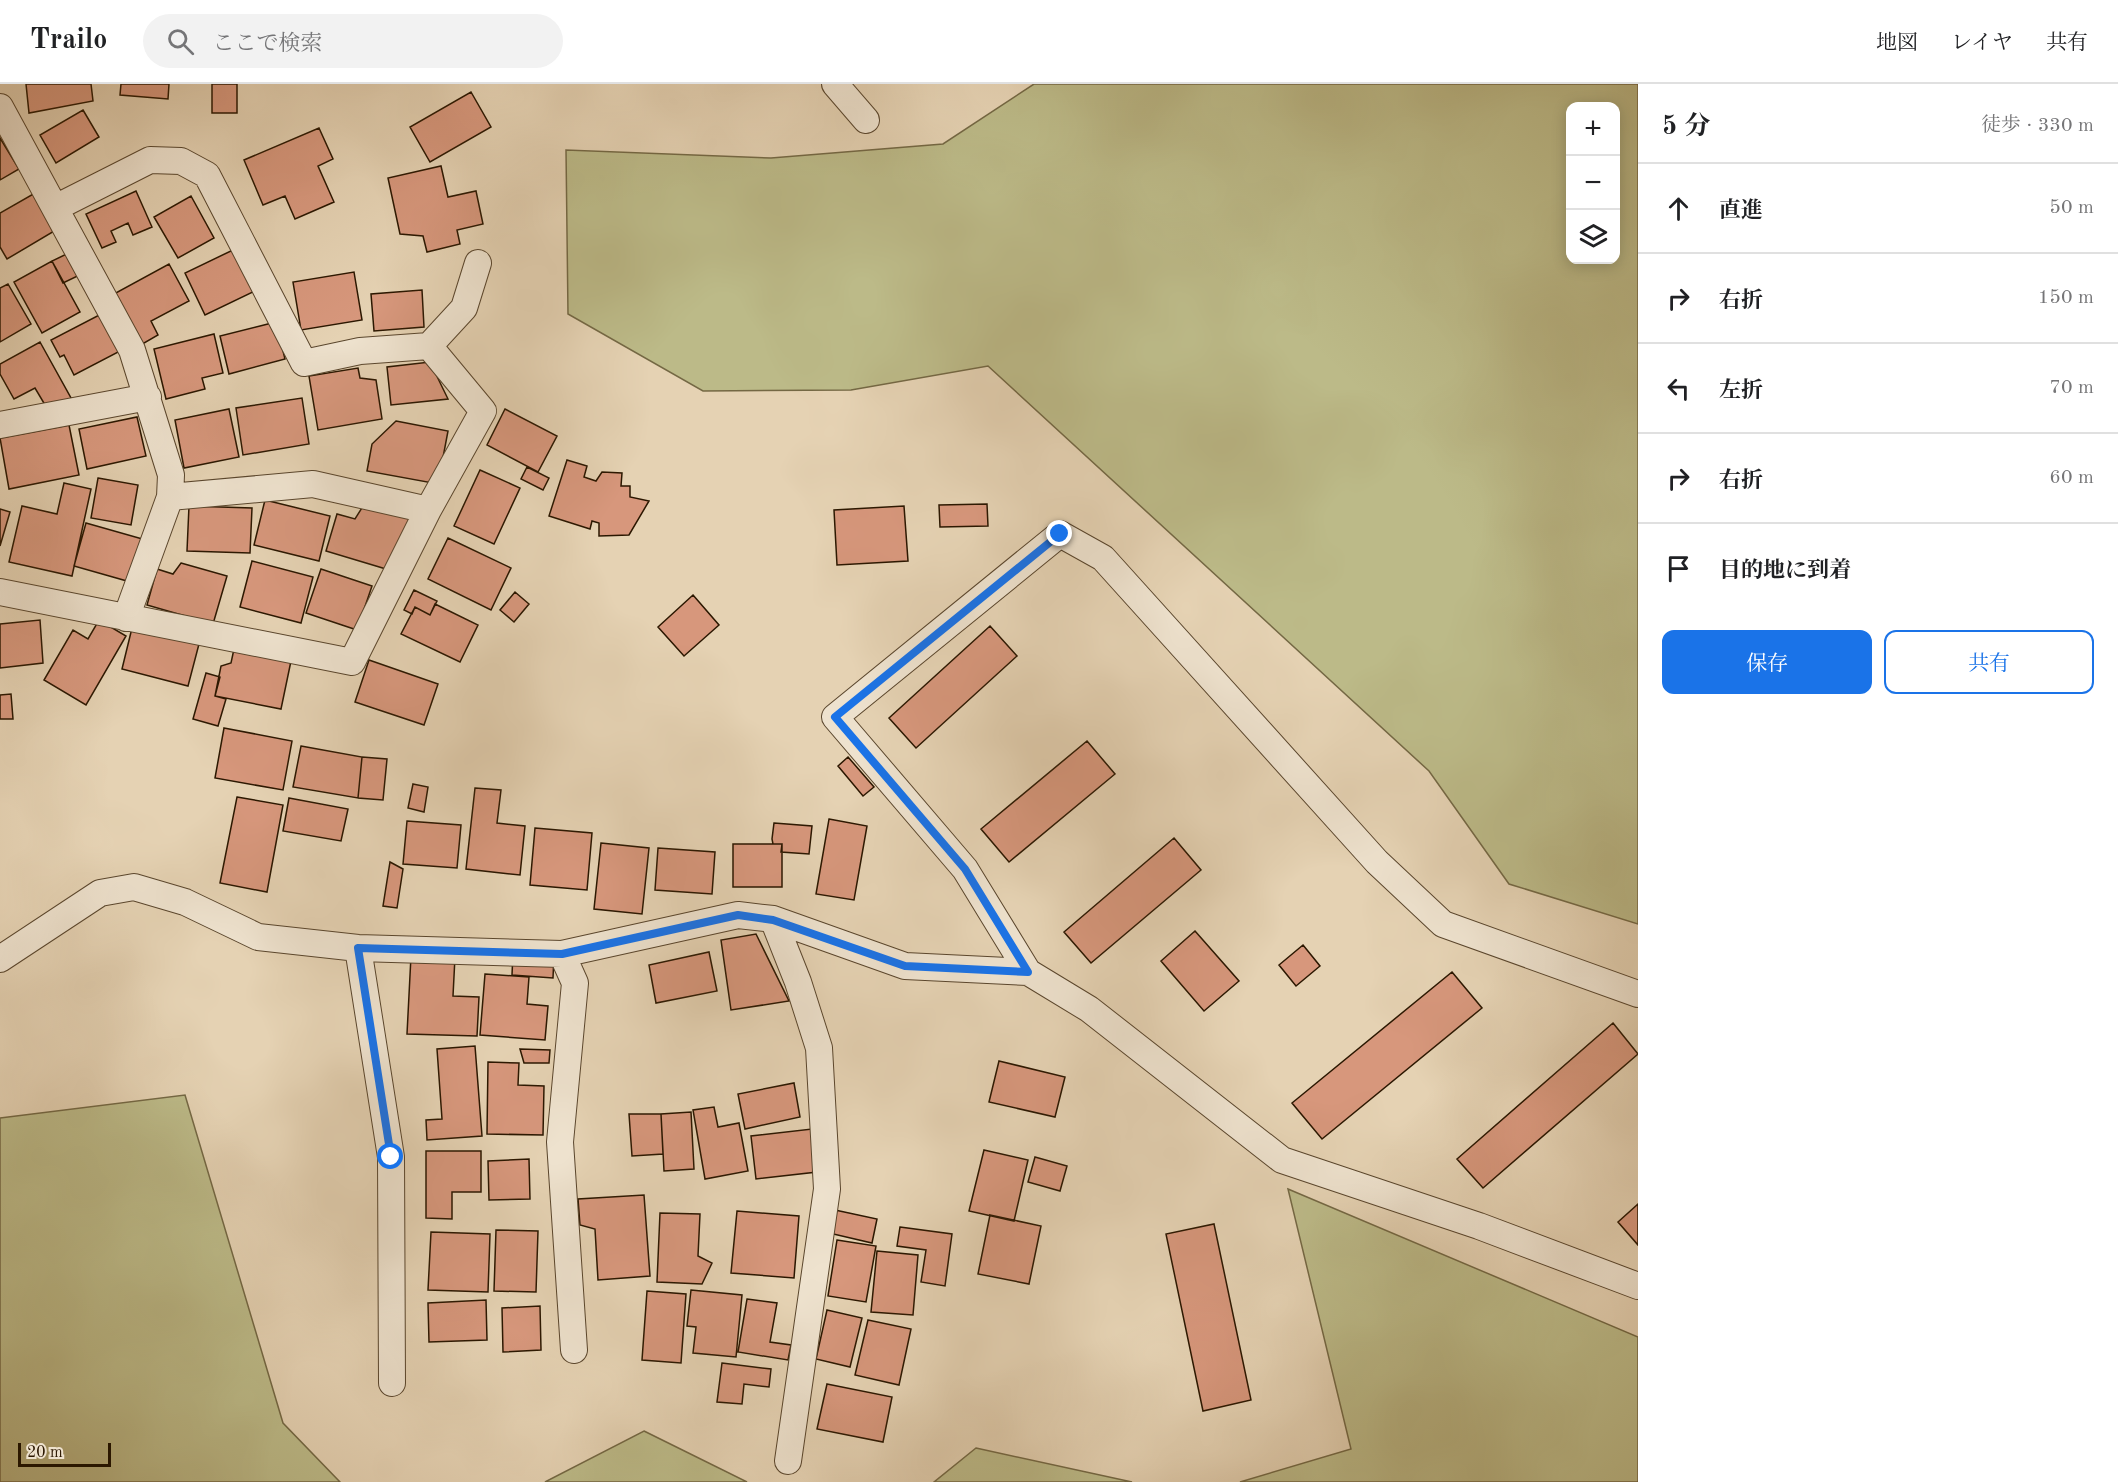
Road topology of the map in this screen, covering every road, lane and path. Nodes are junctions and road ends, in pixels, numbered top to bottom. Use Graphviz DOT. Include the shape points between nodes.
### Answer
graph roads {
  1 [pos="835,84"];
  2 [pos="0,107"];
  3 [pos="866,120"];
  4 [pos="55,208"];
  5 [pos="478,263"];
  6 [pos="429,346"];
  7 [pos="148,397"];
  8 [pos="0,424"];
  9 [pos="170,496"];
  10 [pos="428,510"];
  11 [pos="0,592"];
  12 [pos="126,618"];
  13 [pos="773,920"];
  14 [pos="358,948"];
  15 [pos="562,954"];
  16 [pos="0,959"];
  17 [pos="1028,972"];
  18 [pos="1638,994"];
  19 [pos="1638,1286"];
  20 [pos="574,1350"];
  21 [pos="392,1383"];
  22 [pos="788,1461"];
  1 -- 3 [label="street"];
  2 -- 4 [label="street"];
  4 -- 6 [label="street" via="150,160 181,161 207,175 304,363 360,351"];
  4 -- 7 [label="street" via="132,350"];
  5 -- 6 [label="street" via="464,308"];
  6 -- 10 [label="street" via="483,411"];
  7 -- 8 [label="street"];
  7 -- 9 [label="street" via="171,476"];
  9 -- 10 [label="street" via="313,484"];
  9 -- 12 [label="street"];
  10 -- 12 [label="street" via="352,662"];
  11 -- 12 [label="street"];
  13 -- 15 [label="street" via="738,915"];
  13 -- 17 [label="street" via="905,966"];
  13 -- 22 [label="street" via="819,1048 827,1189"];
  14 -- 15 [label="street"];
  14 -- 16 [label="street" via="258,937 185,902 134,887 100,893"];
  14 -- 21 [label="street" via="391,1157"];
  15 -- 20 [label="street" via="575,983 560,1142"];
  17 -- 18 [label="street" via="965,869 835,717 1060,534 1103,558 1377,862 1443,924"];
  17 -- 19 [label="street" via="1089,1010 1282,1160 1479,1226"];
}
